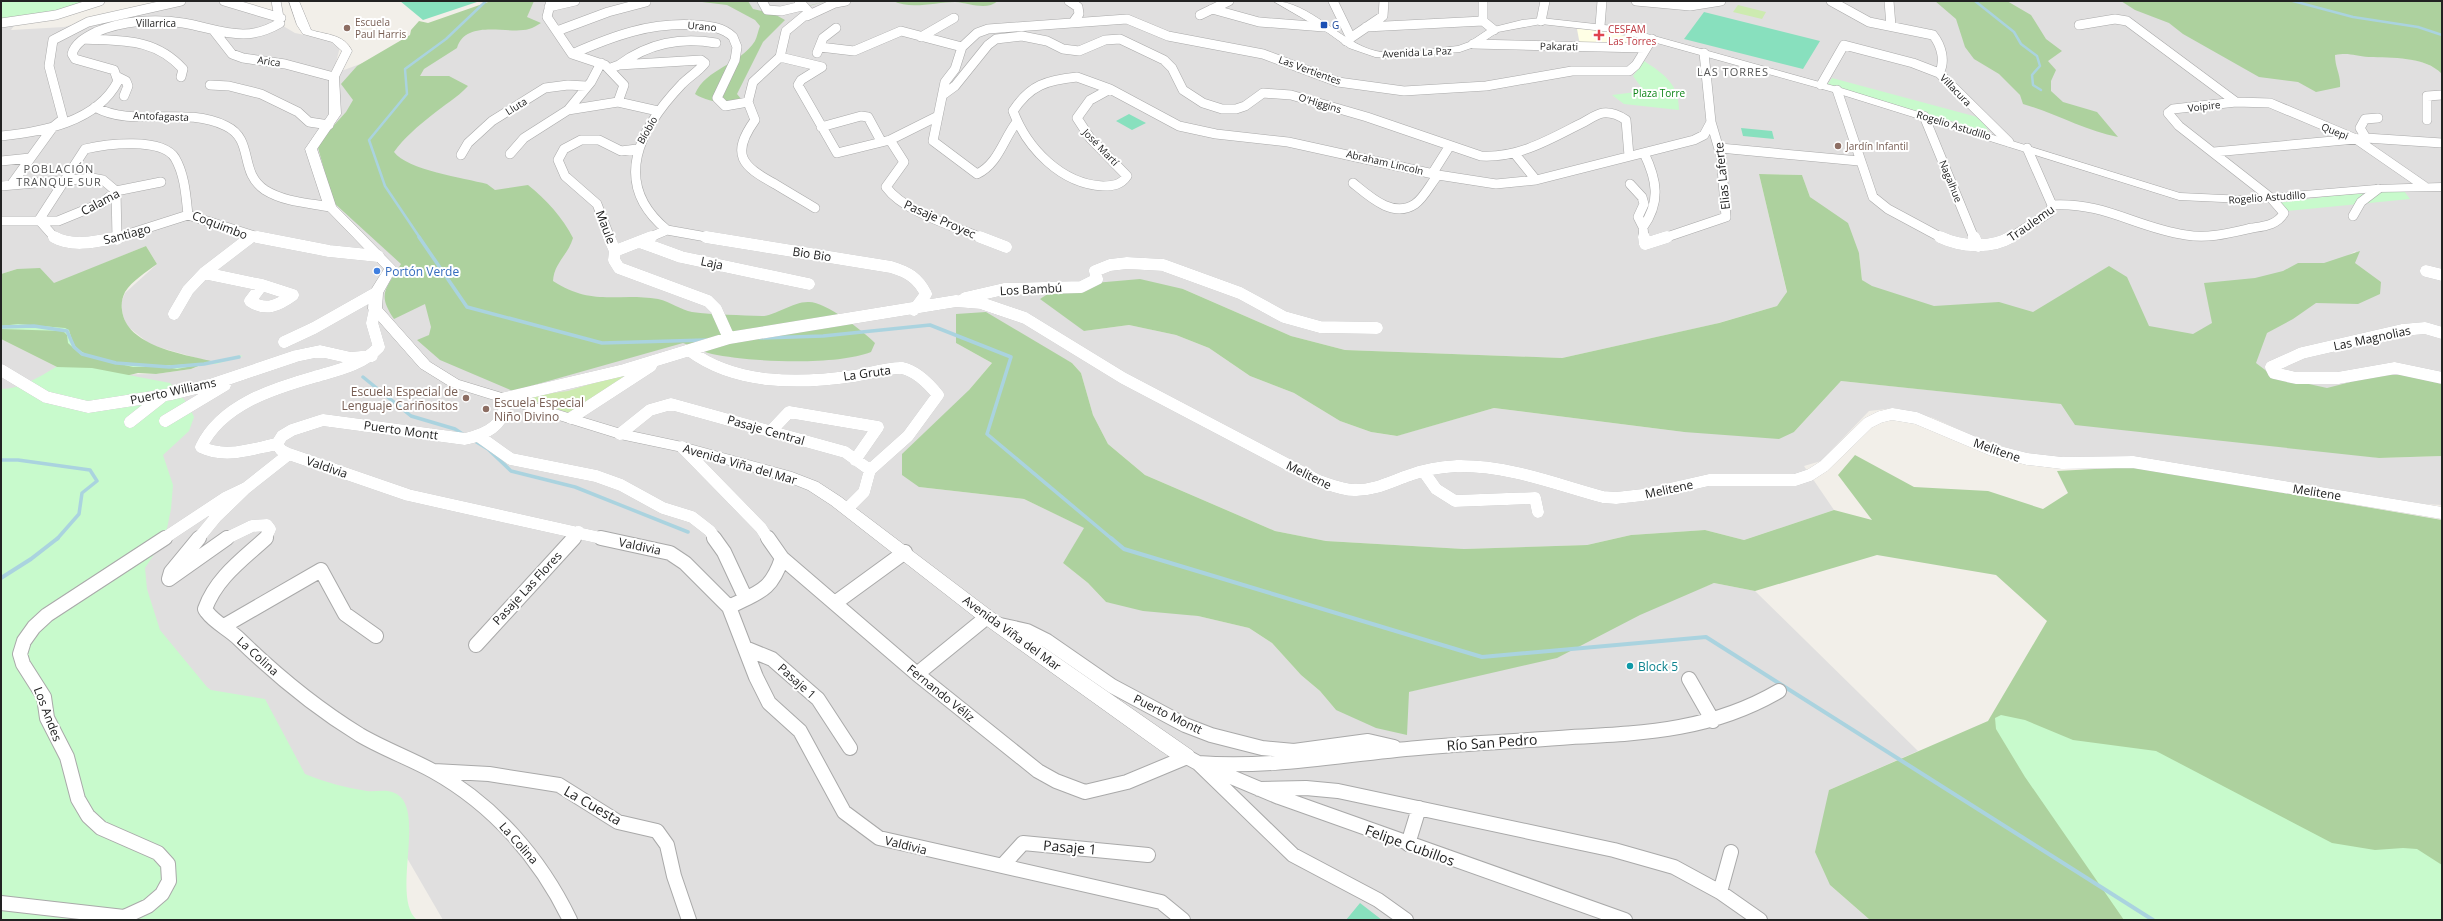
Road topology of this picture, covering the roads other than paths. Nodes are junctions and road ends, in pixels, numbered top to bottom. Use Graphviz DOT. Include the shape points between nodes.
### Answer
graph roads {
  1 [pos="100,1"];
  2 [pos="175,1"];
  3 [pos="224,1"];
  4 [pos="276,1"];
  5 [pos="294,1"];
  6 [pos="575,1"];
  7 [pos="762,1"];
  8 [pos="846,1"];
  9 [pos="1070,1"];
  10 [pos="1228,1"];
  11 [pos="1278,1"];
  12 [pos="1333,1"];
  13 [pos="1384,1"];
  14 [pos="1483,1"];
  15 [pos="1545,1"];
  16 [pos="1602,1"];
  17 [pos="1637,1"];
  18 [pos="1721,1"];
  19 [pos="1831,1"];
  20 [pos="1889,1"];
  21 [pos="646,2"];
  22 [pos="800,3"];
  23 [pos="550,4"];
  24 [pos="1212,9"];
  25 [pos="1200,15"];
  26 [pos="807,16"];
  27 [pos="281,18"];
  28 [pos="954,18"];
  29 [pos="1074,21"];
  30 [pos="1483,21"];
  31 [pos="1541,21"];
  32 [pos="1,23"];
  33 [pos="2079,25"];
  34 [pos="1600,26"];
  35 [pos="1891,26"];
  36 [pos="1324,27"];
  37 [pos="1366,27"];
  38 [pos="836,28"];
  39 [pos="1494,30"];
  40 [pos="214,31"];
  41 [pos="557,31"];
  42 [pos="921,37"];
  43 [pos="83,39"];
  44 [pos="1652,39"];
  45 [pos="1348,40"];
  46 [pos="716,42"];
  47 [pos="1473,44"];
  48 [pos="820,47"];
  49 [pos="962,47"];
  50 [pos="1645,48"];
  51 [pos="1704,53"];
  52 [pos="572,54"];
  53 [pos="780,57"];
  54 [pos="601,63"];
  55 [pos="813,64"];
  56 [pos="619,65"];
  57 [pos="611,68"];
  58 [pos="1939,73"];
  59 [pos="118,77"];
  60 [pos="181,77"];
  61 [pos="334,77"];
  62 [pos="210,85"];
  63 [pos="1821,85"];
  64 [pos="586,86"];
  65 [pos="1110,89"];
  66 [pos="1837,90"];
  67 [pos="944,94"];
  68 [pos="2442,95"];
  69 [pos="124,96"];
  70 [pos="618,102"];
  71 [pos="748,102"];
  72 [pos="2236,102"];
  73 [pos="95,107"];
  74 [pos="568,110"];
  75 [pos="658,111"];
  76 [pos="938,116"];
  77 [pos="1924,116"];
  78 [pos="2378,118"];
  79 [pos="2427,120"];
  80 [pos="1016,122"];
  81 [pos="1711,122"];
  82 [pos="329,125"];
  83 [pos="53,127"];
  84 [pos="821,127"];
  85 [pos="1,136"];
  86 [pos="2366,138"];
  87 [pos="2356,139"];
  88 [pos="886,140"];
  89 [pos="2008,142"];
  90 [pos="2442,143"];
  91 [pos="1449,147"];
  92 [pos="637,148"];
  93 [pos="1720,148"];
  94 [pos="2026,148"];
  95 [pos="621,151"];
  96 [pos="2214,152"];
  97 [pos="1644,153"];
  98 [pos="510,154"];
  99 [pos="1516,154"];
  100 [pos="461,155"];
  101 [pos="1629,156"];
  102 [pos="30,158"];
  103 [pos="1,161"];
  104 [pos="1860,161"];
  105 [pos="636,162"];
  106 [pos="1435,174"];
  107 [pos="67,178"];
  108 [pos="1536,180"];
  109 [pos="161,182"];
  110 [pos="1353,183"];
  111 [pos="1630,184"];
  112 [pos="6,185"];
  113 [pos="2424,186"];
  114 [pos="2442,187"];
  115 [pos="2378,189"];
  116 [pos="116,191"];
  117 [pos="2271,198"];
  118 [pos="2052,205"];
  119 [pos="330,207"];
  120 [pos="815,208"];
  121 [pos="188,216"];
  122 [pos="2353,216"];
  123 [pos="39,220"];
  124 [pos="1,221"];
  125 [pos="1643,227"];
  126 [pos="667,230"];
  127 [pos="251,237"];
  128 [pos="117,239"];
  129 [pos="640,242"];
  130 [pos="1978,246"];
  131 [pos="1006,247"];
  132 [pos="615,251"];
  133 [pos="378,256"];
  134 [pos="2426,271"];
  135 [pos="204,273"];
  136 [pos="2442,275"];
  137 [pos="809,284"];
  138 [pos="262,285"];
  139 [pos="376,293"];
  140 [pos="926,294"];
  141 [pos="951,303"];
  142 [pos="375,309"];
  143 [pos="914,310"];
  144 [pos="174,314"];
  145 [pos="1377,328"];
  146 [pos="2442,333"];
  147 [pos="729,338"];
  148 [pos="284,342"];
  149 [pos="690,351"];
  150 [pos="372,356"];
  151 [pos="658,360"];
  152 [pos="1,370"];
  153 [pos="247,372"];
  154 [pos="2442,378"];
  155 [pos="164,395"];
  156 [pos="505,398"];
  157 [pos="571,418"];
  158 [pos="165,421"];
  159 [pos="130,422"];
  160 [pos="771,431"];
  161 [pos="620,434"];
  162 [pos="480,437"];
  163 [pos="278,444"];
  164 [pos="682,447"];
  165 [pos="289,454"];
  166 [pos="855,460"];
  167 [pos="870,470"];
  168 [pos="1424,472"];
  169 [pos="246,488"];
  170 [pos="847,509"];
  171 [pos="1538,512"];
  172 [pos="2442,513"];
  173 [pos="579,532"];
  174 [pos="906,552"];
  175 [pos="782,558"];
  176 [pos="745,597"];
  177 [pos="834,603"];
  178 [pos="729,607"];
  179 [pos="993,621"];
  180 [pos="224,626"];
  181 [pos="376,636"];
  182 [pos="476,645"];
  183 [pos="745,648"];
  184 [pos="917,674"];
  185 [pos="1688,679"];
  186 [pos="1780,691"];
  187 [pos="1713,721"];
  188 [pos="850,748"];
  189 [pos="1401,749"];
  190 [pos="1192,760"];
  191 [pos="434,772"];
  192 [pos="1259,789"];
  193 [pos="1419,808"];
  194 [pos="1408,844"];
  195 [pos="1731,852"];
  196 [pos="1148,855"];
  197 [pos="1003,865"];
  198 [pos="1720,892"];
  199 [pos="1,902"];
  200 [pos="570,920"];
  201 [pos="689,920"];
  202 [pos="1183,920"];
  203 [pos="1406,920"];
  204 [pos="1626,920"];
  205 [pos="1760,920"];
  1 -- 32 [label="street" via="56,15"];
  2 -- 83 [label="street" via="152,9 105,16 62,33 53,40 49,66 63,119"];
  3 -- 27 [label="street"];
  4 -- 27 [label="street"];
  5 -- 61 [label="street" via="306,32 340,41 346,46 347,51"];
  6 -- 23 [label="street"];
  7 -- 22 [label="street" via="764,7 773,11"];
  8 -- 26 [label="street" via="835,3"];
  9 -- 29 [label="street" via="1078,7 1079,14"];
  10 -- 24 [label="street"];
  11 -- 36 [label="street, Avenida La Paz"];
  12 -- 45 [label="street" via="1346,24"];
  13 -- 37 [label="street" via="1383,16"];
  14 -- 30 [label="street"];
  15 -- 31 [label="street"];
  16 -- 34 [label="street"];
  17 -- 18 [label="street" via="1696,5"];
  19 -- 35 [label="street" via="1869,22"];
  20 -- 35 [label="street"];
  21 -- 41 [label="street" via="608,12"];
  22 -- 26 [label="street" via="809,12"];
  23 -- 41 [label="street" via="547,17"];
  24 -- 25 [label="street"];
  24 -- 36 [label="street" via="1259,22"];
  26 -- 53 [label="street" via="792,24 786,31"];
  27 -- 40 [label="street, Villarrica" via="276,26 256,32"];
  28 -- 42 [label="street"];
  29 -- 49 [label="street, Las Vertientes" via="1057,25 988,29 977,33"];
  29 -- 50 [label="street, Las Vertientes" via="1127,19 1168,36 1263,54 1338,82 1404,91 1486,86 1572,71 1628,71 1636,65"];
  30 -- 37 [label="street"];
  30 -- 39 [label="street"];
  31 -- 34 [label="street, Rogelio Astudillo"];
  31 -- 39 [label="street, Rogelio Astudillo"];
  33 -- 72 [label="street, Voipire" via="2123,20"];
  34 -- 44 [label="street, Rogelio Astudillo"];
  35 -- 58 [label="street, Villacura" via="1926,32 1937,39 1942,60"];
  36 -- 45 [label="street, Avenida La Paz"];
  37 -- 45 [label="street"];
  38 -- 48 [label="street" via="823,38"];
  39 -- 47 [label="street, Rogelio Astudillo"];
  40 -- 43 [label="street, Villarrica" via="176,22 142,22 108,28"];
  40 -- 61 [label="street, Arica" via="232,54"];
  41 -- 52 [label="street"];
  42 -- 48 [label="street" via="901,31 854,51"];
  42 -- 49 [label="street"];
  43 -- 59 [label="street" via="73,49 73,57 110,68"];
  43 -- 60 [label="street" via="147,44 165,50 183,69"];
  44 -- 50 [label="street, Las Vertientes"];
  44 -- 51 [label="street, Rogelio Astudillo"];
  45 -- 47 [label="street, Avenida La Paz" via="1363,51 1389,55 1444,52"];
  46 -- 56 [label="street" via="703,40 662,43 633,55"];
  47 -- 50 [label="street, Pakarati"];
  48 -- 55 [label="street"];
  49 -- 67 [label="street" via="955,69 945,82"];
  51 -- 63 [label="street, Rogelio Astudillo"];
  51 -- 81 [label="street"];
  52 -- 54 [label="street"];
  52 -- 71 [label="street, Urano" via="620,33 650,25 667,23 721,28 733,36 737,47 736,60 720,87 717,98 725,106"];
  53 -- 55 [label="street"];
  53 -- 71 [label="street" via="753,82"];
  54 -- 57 [label="street"];
  54 -- 64 [label="street" via="592,82"];
  55 -- 84 [label="street" via="822,67 801,80 798,85"];
  56 -- 57 [label="street"];
  56 -- 75 [label="street, Bíobío" via="701,60 705,63"];
  57 -- 70 [label="street" via="624,85"];
  58 -- 63 [label="street" via="1913,63 1844,45"];
  58 -- 89 [label="street, Villacura"];
  59 -- 69 [label="street" via="126,81 128,86"];
  59 -- 73 [label="street" via="114,90"];
  61 -- 82 [label="street" via="335,114"];
  62 -- 82 [label="street" via="243,88 298,112 309,122"];
  63 -- 66 [label="street, Rogelio Astudillo"];
  64 -- 74 [label="street"];
  64 -- 100 [label="street, Lluta" via="545,88 492,121 468,143"];
  65 -- 80 [label="street, Abraham Lincoln" via="1077,77 1054,79 1036,87 1018,101 1013,111"];
  65 -- 80 [label="street, José Martí" via="1094,97 1082,108 1077,118 1090,138 1127,176 1124,181 1115,185 1100,187 1072,178 1051,164 1022,134"];
  65 -- 106 [label="street, Abraham Lincoln" via="1179,126 1345,152"];
  66 -- 77 [label="street, Rogelio Astudillo"];
  66 -- 104 [label="street, Traulemu"];
  67 -- 76 [label="street"];
  67 -- 91 [label="street, O'Higgins" via="955,86 988,45 996,39 1022,36 1047,41 1063,49 1079,51 1105,40 1120,39 1164,60 1172,68 1184,90 1203,103 1222,109 1236,109 1263,93 1279,92 1367,117"];
  68 -- 79 [label="street" via="2427,96"];
  70 -- 74 [label="street"];
  70 -- 75 [label="street"];
  71 -- 120 [label="street" via="755,120 743,135 741,147 750,170"];
  72 -- 87 [label="street, Quepi" via="2270,103"];
  72 -- 96 [label="street, Voipire" via="2173,109 2168,113 2179,126"];
  73 -- 83 [label="street"];
  73 -- 119 [label="street, Antofagasta" via="110,114 183,115 203,118 226,126 239,134 249,172 261,187 277,195"];
  74 -- 98 [label="street" via="524,138"];
  75 -- 92 [label="street, Bíobío"];
  76 -- 80 [label="street" via="933,141 977,174 994,162 1005,137"];
  76 -- 88 [label="street"];
  77 -- 89 [label="street, Rogelio Astudillo"];
  77 -- 130 [label="street, Nagalhue"];
  78 -- 86 [label="street" via="2365,119 2360,128"];
  81 -- 93 [label="street, Elias Laferte"];
  81 -- 97 [label="street, Abraham Lincoln" via="1704,135 1694,140"];
  82 -- 119 [label="street" via="311,149"];
  83 -- 85 [label="street" via="24,135"];
  83 -- 102 [label="street"];
  84 -- 88 [label="street" via="861,116 868,117"];
  84 -- 88 [label="street" via="832,149 837,152"];
  86 -- 87 [label="street"];
  86 -- 90 [label="street"];
  87 -- 96 [label="street"];
  87 -- 113 [label="street, Quepi"];
  88 -- 131 [label="street, Pasaje Proyec" via="904,162 886,187 894,198 934,218"];
  89 -- 94 [label="street, Rogelio Astudillo"];
  91 -- 99 [label="street, O'Higgins" via="1487,157"];
  91 -- 106 [label="street"];
  92 -- 95 [label="street"];
  92 -- 105 [label="street, Bíobío"];
  93 -- 104 [label="street"];
  93 -- 125 [label="street, Elias Laferte" via="1726,217 1645,244"];
  94 -- 117 [label="street, Rogelio Astudillo" via="2179,196 2221,200"];
  94 -- 118 [label="street"];
  95 -- 105 [label="street, Maule"];
  95 -- 132 [label="street, Maule" via="591,139 570,144 558,160 565,176 597,204"];
  96 -- 117 [label="street, Voipire"];
  97 -- 101 [label="street, Abraham Lincoln"];
  97 -- 125 [label="street" via="1654,172 1657,202 1650,219"];
  99 -- 101 [label="street, O'Higgins" via="1603,113 1618,115 1626,120"];
  99 -- 108 [label="street"];
  101 -- 108 [label="street, Abraham Lincoln"];
  102 -- 103 [label="street"];
  102 -- 112 [label="street"];
  104 -- 130 [label="street, Traulemu" via="1873,197 1878,202 1945,239"];
  105 -- 126 [label="street, Bíobío" via="635,187 648,212"];
  106 -- 108 [label="street, Abraham Lincoln" via="1496,184"];
  106 -- 110 [label="street" via="1415,204 1400,209 1378,204"];
  107 -- 112 [label="street"];
  107 -- 116 [label="street" via="103,180"];
  107 -- 121 [label="street, Coquimbo" via="85,149 105,144 156,145 176,156 183,178"];
  107 -- 123 [label="street"];
  109 -- 116 [label="street, Calama"];
  111 -- 125 [label="street" via="1642,197 1644,204 1638,217"];
  113 -- 114 [label="street, Rogelio Astudillo"];
  113 -- 115 [label="street, Rogelio Astudillo"];
  115 -- 117 [label="street, Rogelio Astudillo"];
  115 -- 122 [label="street" via="2362,202"];
  116 -- 123 [label="street, Calama" via="102,203 73,216 58,221"];
  116 -- 128 [label="street"];
  117 -- 118 [label="street, Traulemu" via="2284,213 2282,218 2270,225 2203,236 2171,232 2092,206 2068,203"];
  118 -- 130 [label="street, Traulemu" via="2050,212 2004,241"];
  119 -- 133 [label="street"];
  121 -- 127 [label="street, Coquimbo"];
  121 -- 128 [label="street, Santiago"];
  123 -- 124 [label="street, Calama"];
  123 -- 128 [label="street, Santiago" via="48,233 59,240 96,242"];
  126 -- 129 [label="street"];
  126 -- 140 [label="street, Bio Bio" via="891,267 915,276 921,281"];
  127 -- 133 [label="street, Coquimbo" via="341,254"];
  127 -- 135 [label="street"];
  129 -- 132 [label="street"];
  129 -- 137 [label="street, Laja" via="681,257 789,276"];
  132 -- 147 [label="street, Maule" via="612,257 619,268 708,301 716,309"];
  133 -- 139 [label="street" via="391,268"];
  134 -- 136 [label="street"];
  135 -- 138 [label="street"];
  135 -- 144 [label="street" via="188,290"];
  138 -- 138 [label="street" via="250,301 255,305 273,308 294,295"];
  139 -- 142 [label="street"];
  139 -- 148 [label="street"];
  140 -- 141 [label="street"];
  140 -- 143 [label="street"];
  141 -- 143 [label="street, Melitene"];
  141 -- 145 [label="street, Los Bambú" via="1004,290 1081,287 1097,279 1095,271 1100,267 1122,264 1163,265 1240,293 1284,317 1320,327"];
  141 -- 168 [label="street, Melitene" via="991,304 1024,316 1121,378 1328,485 1348,490 1369,490"];
  142 -- 150 [label="street" via="371,321 379,347"];
  142 -- 156 [label="street, Avenida Viña del Mar" via="436,374 454,383"];
  143 -- 147 [label="street, Melitene"];
  146 -- 154 [label="street, Las Magnolias" via="2413,328 2302,353 2270,367 2274,373 2296,378 2338,378 2395,368"];
  147 -- 149 [label="street, Melitene"];
  149 -- 151 [label="street, Melitene"];
  149 -- 167 [label="street, La Gruta" via="711,366 758,378 815,380 900,368 910,370 930,385 938,395 930,410 898,449"];
  150 -- 153 [label="street, Puerto Williams" via="351,358 320,351"];
  150 -- 163 [label="street" via="348,369 290,384 244,405 213,427 204,438 202,447 210,453 224,454"];
  151 -- 156 [label="street, Melitene" via="560,387"];
  151 -- 157 [label="street"];
  152 -- 155 [label="street, Puerto Williams" via="46,398 88,407"];
  153 -- 155 [label="street, Puerto Williams" via="213,384"];
  153 -- 158 [label="street"];
  155 -- 159 [label="street"];
  156 -- 157 [label="street, Avenida Viña del Mar"];
  156 -- 162 [label="street" via="508,410 504,418"];
  157 -- 161 [label="street, Avenida Viña del Mar"];
  160 -- 161 [label="street, Pasaje Central" via="671,404 660,404"];
  160 -- 166 [label="street, Pasaje Central" via="845,452"];
  160 -- 166 [label="street" via="789,412 878,427"];
  161 -- 164 [label="street, Avenida Viña del Mar"];
  162 -- 163 [label="street, Puerto Montt" via="465,439 322,420 292,430 282,436"];
  162 -- 176 [label="street" via="511,459 596,476 621,485 663,508 692,517 710,531 724,552"];
  163 -- 165 [label="street, Valdivia" via="281,450"];
  164 -- 170 [label="street, Avenida Viña del Mar" via="787,476 813,486"];
  164 -- 175 [label="street" via="761,528"];
  165 -- 169 [label="street, Los Andes"];
  165 -- 173 [label="street, Valdivia" via="408,495"];
  166 -- 167 [label="street, Pasaje Central"];
  167 -- 170 [label="street" via="864,492"];
  168 -- 171 [label="street" via="1436,489 1455,501 1535,498"];
  168 -- 172 [label="street, Melitene" via="1441,467 1472,467 1516,472 1603,497 1626,498 1707,480 1794,480 1814,474 1825,467 1873,418 1883,414 1897,414 1913,417 1993,451 2030,462 2133,462"];
  169 -- 180 [label="street, La Colina" via="212,522 168,577 170,580 176,577 205,551 230,534 250,526 267,525 270,529 266,537 207,599 205,609 210,617"];
  169 -- 199 [label="street, Los Andes" via="214,505 148,551 47,615 24,641 20,654 23,664 44,697 47,718 67,757 78,799 88,816 101,828 158,853 168,864 169,881 162,894 148,906 124,917"];
  170 -- 174 [label="street, Avenida Viña del Mar"];
  173 -- 178 [label="street, Valdivia" via="670,553 684,563"];
  173 -- 182 [label="street, Pasaje Las Flores"];
  174 -- 177 [label="street"];
  174 -- 179 [label="street, Avenida Viña del Mar"];
  175 -- 176 [label="street" via="776,577 767,587"];
  175 -- 177 [label="street, Fernando Véliz"];
  176 -- 178 [label="street"];
  177 -- 184 [label="street, Fernando Véliz"];
  178 -- 183 [label="street, Valdivia"];
  179 -- 184 [label="street"];
  179 -- 189 [label="street, Puerto Montt" via="1047,640 1112,686 1185,725 1211,735 1262,748 1294,751 1368,740"];
  179 -- 190 [label="street, Avenida Viña del Mar" via="1167,745"];
  180 -- 181 [label="street" via="321,570 344,614"];
  180 -- 191 [label="street, La Colina" via="291,686 336,720 384,748"];
  183 -- 188 [label="street, Pasaje 1" via="772,659 818,699"];
  183 -- 197 [label="street, Valdivia" via="769,703 800,731 844,812 878,838 942,854"];
  184 -- 190 [label="street, Fernando Véliz" via="1038,770 1056,781 1085,792 1127,782"];
  185 -- 187 [label="street"];
  186 -- 187 [label="street, Río San Pedro" via="1748,709"];
  187 -- 189 [label="street, Río San Pedro" via="1665,731"];
  189 -- 190 [label="street, Río San Pedro" via="1269,766 1231,766"];
  190 -- 192 [label="street, Felipe Cubillos"];
  190 -- 203 [label="street, Avenida Viña del Mar" via="1293,855 1378,900"];
  191 -- 200 [label="street, La Colina" via="482,806 524,847 560,897"];
  191 -- 201 [label="street, La Cuesta" via="489,774 559,785 618,822 657,831 667,845 674,876"];
  192 -- 193 [label="street" via="1306,788 1338,791"];
  192 -- 194 [label="street, Felipe Cubillos"];
  193 -- 194 [label="street"];
  193 -- 198 [label="street" via="1614,850 1674,867"];
  194 -- 204 [label="street, Felipe Cubillos"];
  195 -- 198 [label="street"];
  196 -- 197 [label="street, Pasaje 1" via="1023,843"];
  197 -- 202 [label="street, Valdivia" via="1161,902"];
  198 -- 205 [label="street"];
}
